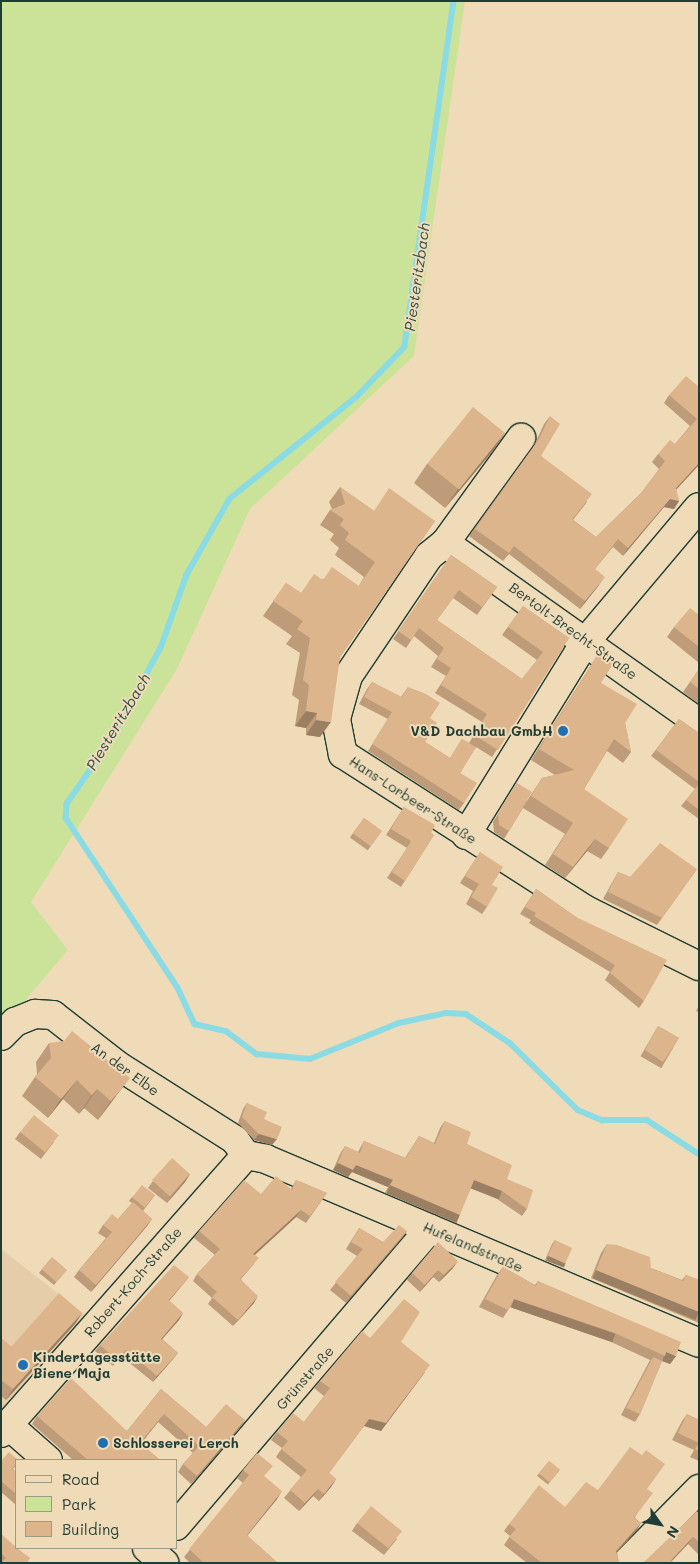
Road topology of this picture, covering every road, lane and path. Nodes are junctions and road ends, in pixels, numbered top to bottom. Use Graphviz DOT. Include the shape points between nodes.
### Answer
graph roads {
  1 [pos="521,438"];
  2 [pos="697,513"];
  3 [pos="445,543"];
  4 [pos="586,640"];
  5 [pos="699,722"];
  6 [pos="466,835"];
  7 [pos="699,966"];
  8 [pos="1,1036"];
  9 [pos="246,1155"];
  10 [pos="430,1228"];
  11 [pos="699,1343"];
  12 [pos="5,1429"];
  13 [pos="47,1459"];
  14 [pos="699,1489"];
  15 [pos="178,1524"];
  16 [pos="626,1563"];
  1 -- 3 [label="street, Hans-Lorbeer-Straße"];
  2 -- 4 [label="street"];
  3 -- 4 [label="street, Bertolt-Brecht-Straße"];
  3 -- 6 [label="street, Hans-Lorbeer-Straße" via="429,556 354,663 342,695 335,732 343,754 352,762"];
  4 -- 5 [label="street, Bertolt-Brecht-Straße"];
  4 -- 6 [label="street"];
  6 -- 7 [label="street, Hans-Lorbeer-Straße" via="606,922"];
  8 -- 9 [label="street, An der Elbe" via="15,1022 35,1014 53,1016 116,1065 235,1140"];
  9 -- 10 [label="street, Hufelandstraße" via="266,1159"];
  9 -- 12 [label="street, Robert-Koch-Straße"];
  10 -- 11 [label="street, Hufelandstraße"];
  10 -- 15 [label="street, Grünstraße"];
  12 -- 13 [label="street"];
  14 -- 16 [label="street"];
}
